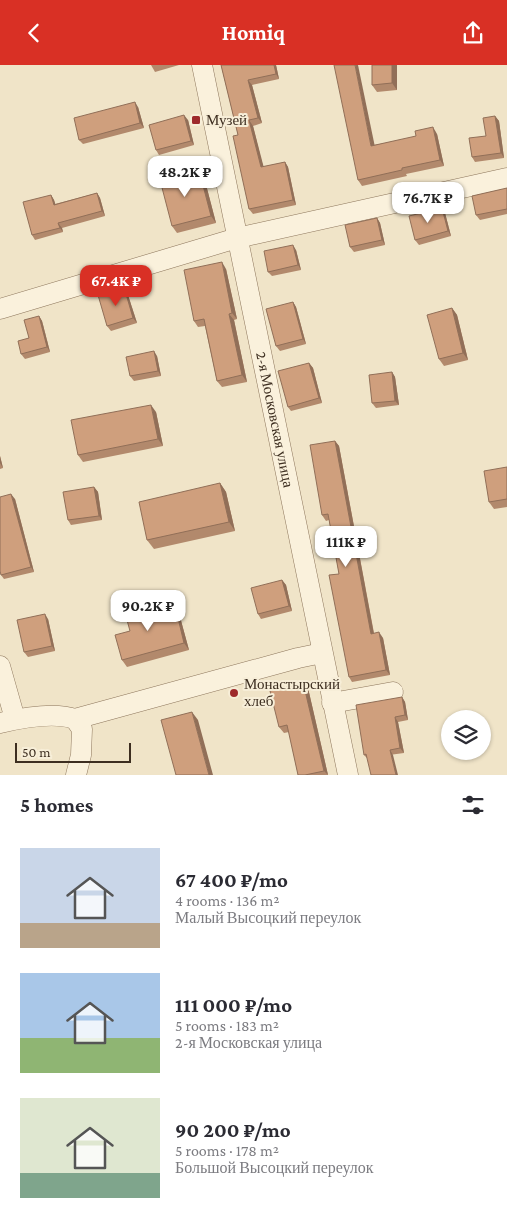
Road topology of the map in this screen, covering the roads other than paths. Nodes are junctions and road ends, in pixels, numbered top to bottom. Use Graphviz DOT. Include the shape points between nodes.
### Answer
graph roads {
  1 [pos="202,65"];
  2 [pos="507,178"];
  3 [pos="237,238"];
  4 [pos="0,309"];
  5 [pos="322,653"];
  6 [pos="0,666"];
  7 [pos="393,692"];
  8 [pos="332,703"];
  9 [pos="75,719"];
  10 [pos="7,721"];
  11 [pos="76,775"];
  12 [pos="348,775"];
  1 -- 3 [label="street, 2-я Московская улица"];
  2 -- 3 [label="street"];
  3 -- 4 [label="street"];
  3 -- 5 [label="street, 2-я Московская улица"];
  5 -- 8 [label="street, 2-я Московская улица"];
  5 -- 9 [label="street"];
  6 -- 10 [label="street"];
  7 -- 8 [label="street"];
  8 -- 12 [label="street, 2-я Московская улица"];
  9 -- 10 [label="street" via="65,716"];
  9 -- 11 [label="street" via="82,729"];
}
